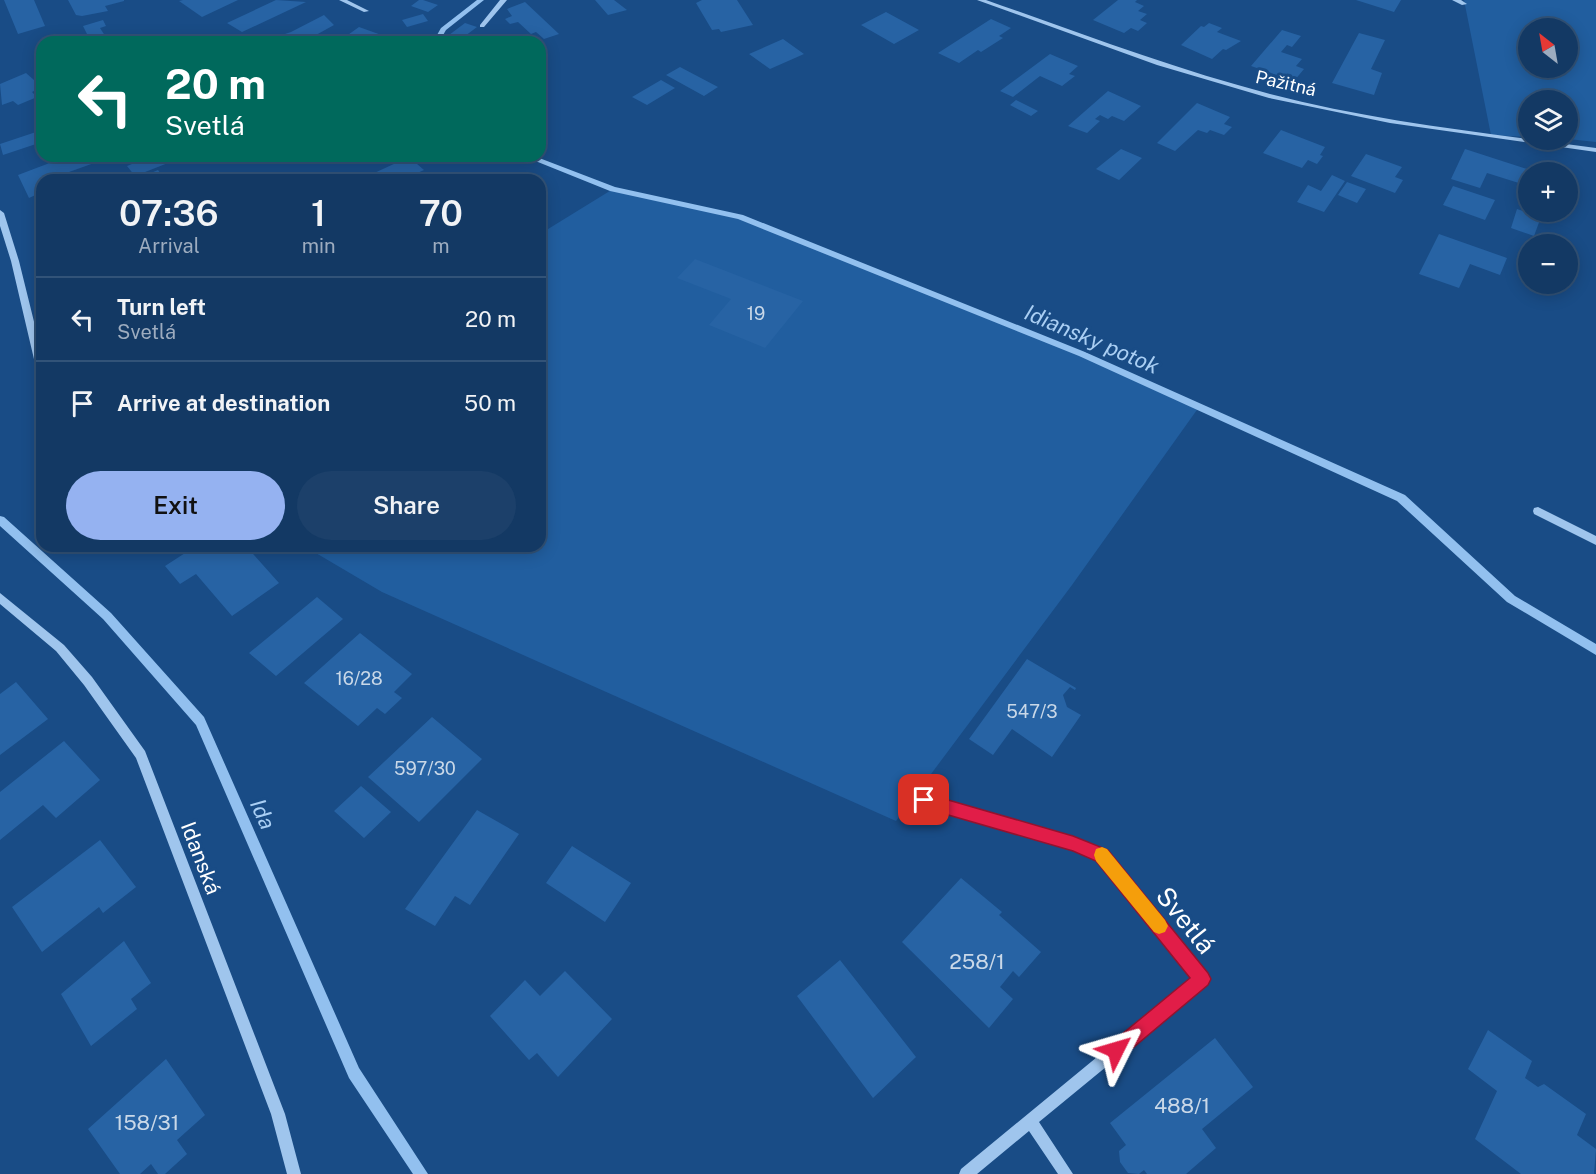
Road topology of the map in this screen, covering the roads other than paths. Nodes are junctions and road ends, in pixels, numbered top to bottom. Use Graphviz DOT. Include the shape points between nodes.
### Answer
graph roads {
  1 [pos="342,0"];
  2 [pos="504,0"];
  3 [pos="980,0"];
  4 [pos="1455,0"];
  5 [pos="1464,4"];
  6 [pos="366,11"];
  7 [pos="482,26"];
  8 [pos="1596,150"];
  9 [pos="0,213"];
  10 [pos="36,347"];
  11 [pos="1538,511"];
  12 [pos="1596,541"];
  13 [pos="0,598"];
  14 [pos="924,800"];
  15 [pos="1030,1122"];
  16 [pos="294,1174"];
  17 [pos="966,1174"];
  18 [pos="1066,1174"];
  1 -- 6 [label="street"];
  2 -- 7 [label="street"];
  3 -- 8 [label="street, Pažitná" via="1175,69 1271,96 1400,122"];
  4 -- 5 [label="street"];
  9 -- 10 [label="street"];
  11 -- 12 [label="street"];
  13 -- 16 [label="street, Idanská" via="60,648 141,755 278,1114"];
  14 -- 15 [label="street, Svetlá" via="1102,855 1202,979"];
  15 -- 17 [label="street, Svetlá"];
  15 -- 18 [label="street"];
}
